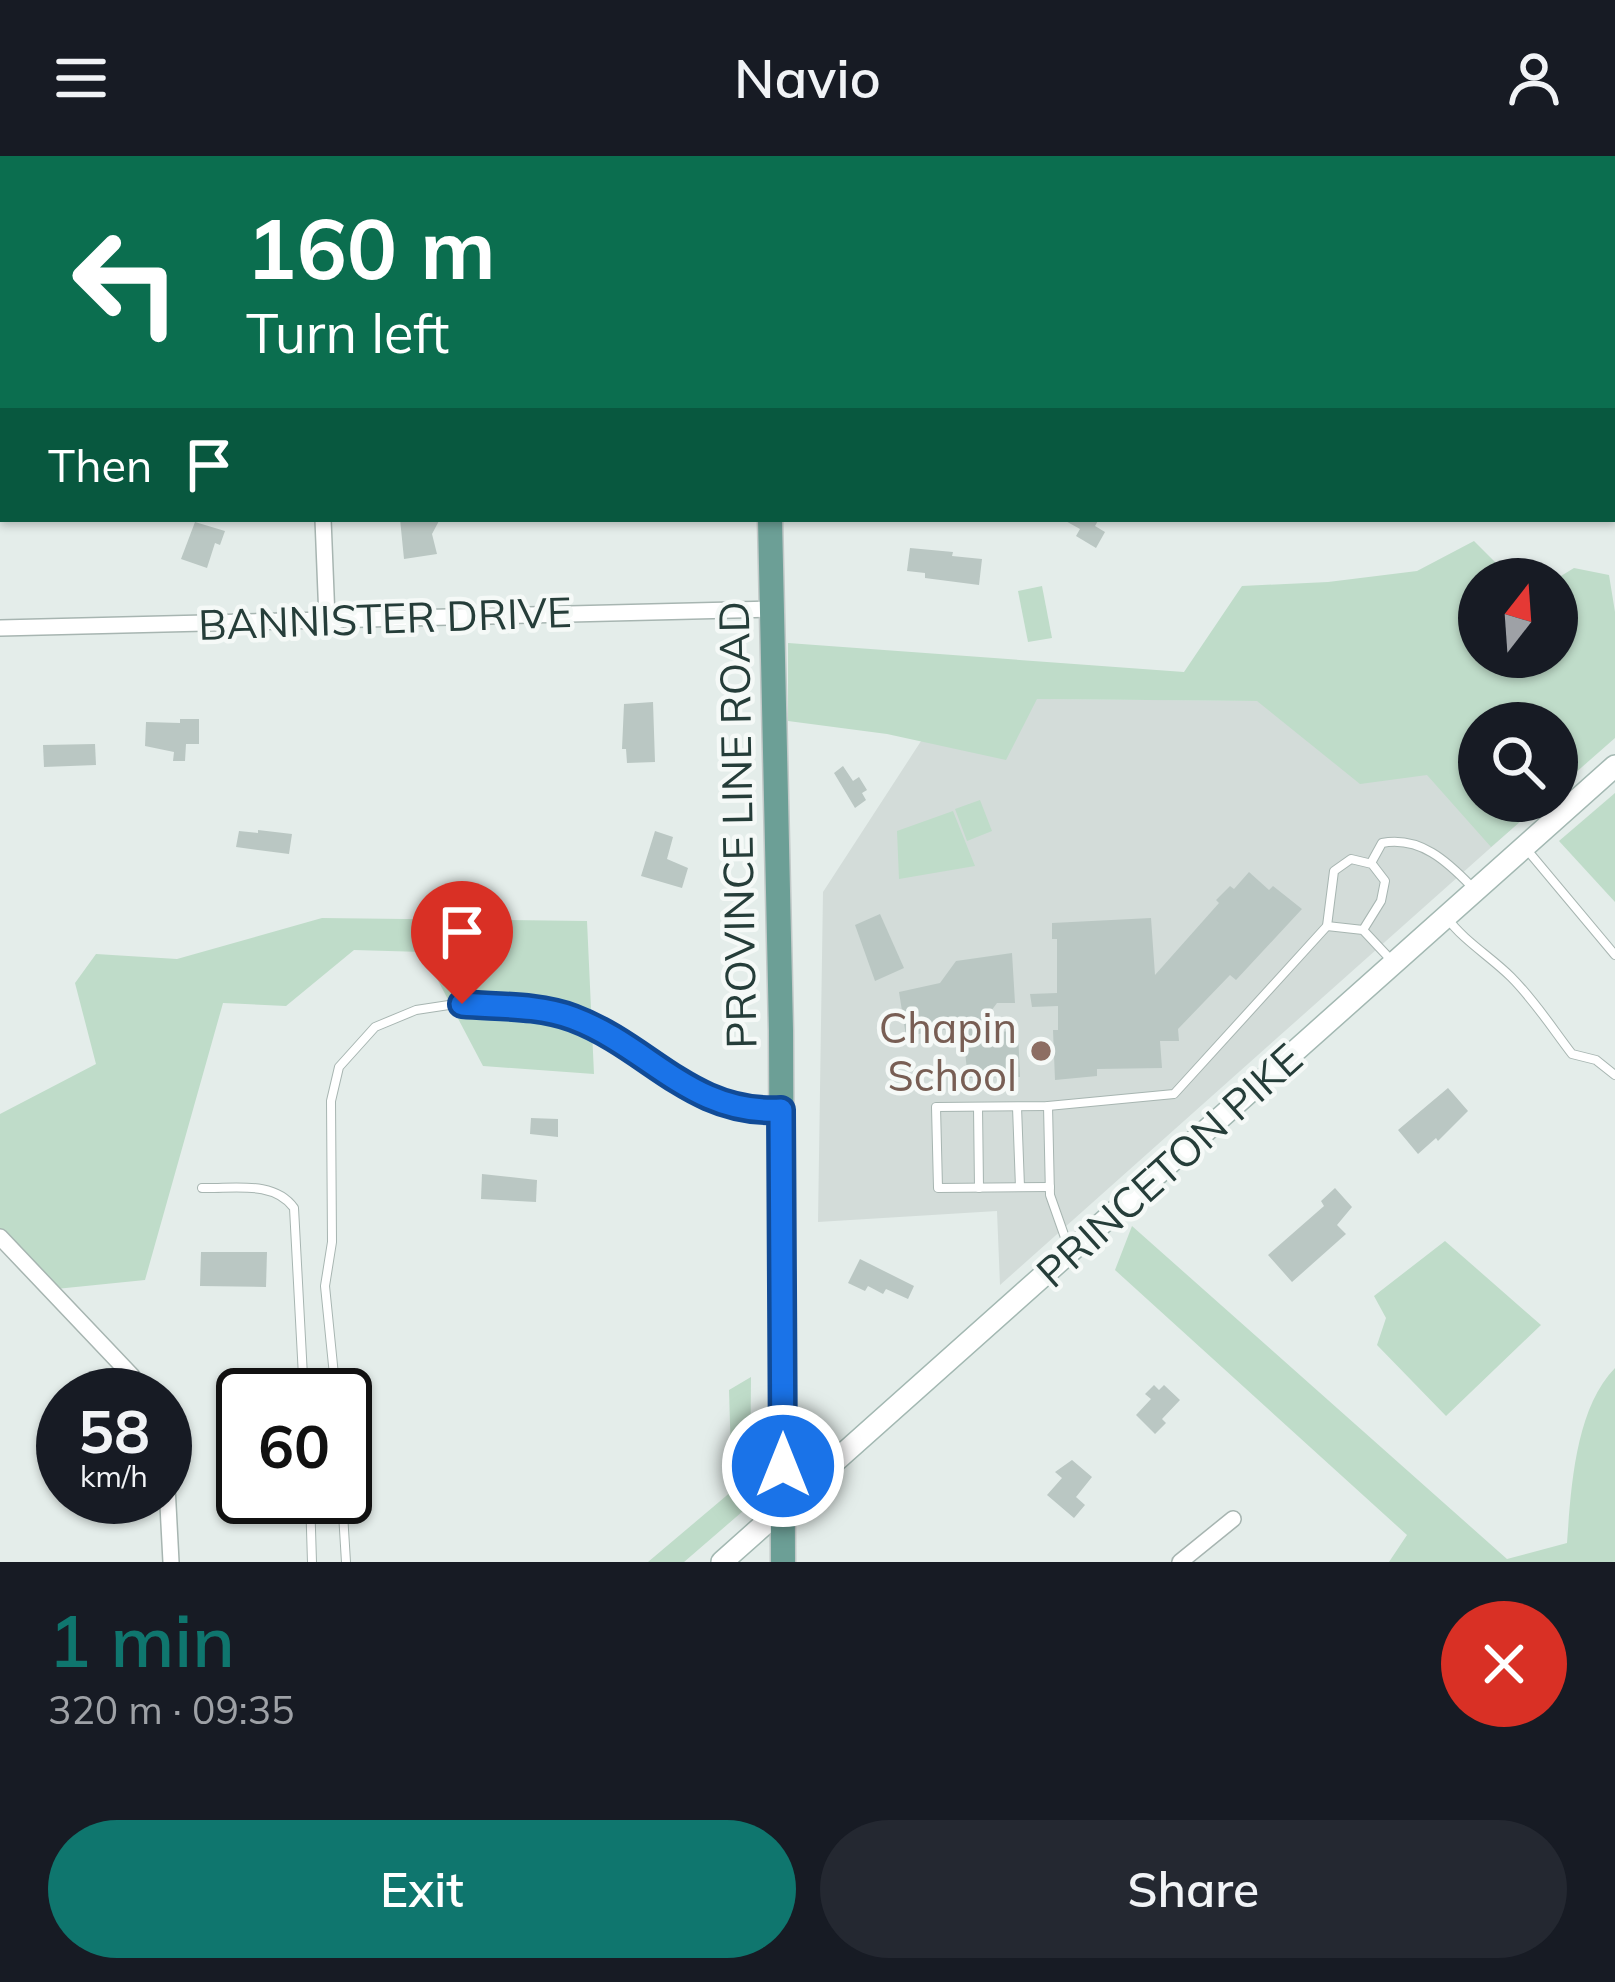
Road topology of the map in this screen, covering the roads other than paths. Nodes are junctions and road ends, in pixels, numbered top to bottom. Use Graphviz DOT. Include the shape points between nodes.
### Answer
graph roads {
  1 [pos="323,522"];
  2 [pos="770,522"];
  3 [pos="770,609"];
  4 [pos="327,620"];
  5 [pos="0,628"];
  6 [pos="1615,766"];
  7 [pos="1525,846"];
  8 [pos="1371,863"];
  9 [pos="1475,891"];
  10 [pos="1446,916"];
  11 [pos="1327,926"];
  12 [pos="1363,930"];
  13 [pos="1615,956"];
  14 [pos="1394,963"];
  15 [pos="1615,1076"];
  16 [pos="1048,1106"];
  17 [pos="977,1107"];
  18 [pos="1017,1107"];
  19 [pos="781,1110"];
  20 [pos="1020,1187"];
  21 [pos="1050,1187"];
  22 [pos="202,1188"];
  23 [pos="979,1188"];
  24 [pos="0,1237"];
  25 [pos="1071,1252"];
  26 [pos="124,1368"];
  27 [pos="303,1368"];
  28 [pos="333,1368"];
  29 [pos="783,1508"];
  30 [pos="1233,1520"];
  31 [pos="169,1524"];
  32 [pos="311,1524"];
  33 [pos="344,1524"];
  34 [pos="171,1562"];
  35 [pos="312,1562"];
  36 [pos="346,1562"];
  37 [pos="722,1562"];
  38 [pos="783,1562"];
  39 [pos="1180,1562"];
  1 -- 4 [label="street"];
  2 -- 3 [label="main road, PROVINCE LINE ROAD"];
  3 -- 4 [label="street, BANNISTER DRIVE"];
  3 -- 19 [label="main road, PROVINCE LINE ROAD"];
  4 -- 5 [label="street, BANNISTER DRIVE"];
  6 -- 7 [label="main road, PRINCETON PIKE"];
  7 -- 9 [label="main road, PRINCETON PIKE"];
  7 -- 13 [label="lane"];
  8 -- 9 [label="lane" via="1382,843 1418,844"];
  8 -- 11 [label="lane" via="1351,859 1334,871"];
  8 -- 12 [label="lane" via="1385,880"];
  9 -- 10 [label="main road, PRINCETON PIKE"];
  10 -- 14 [label="main road, PRINCETON PIKE"];
  10 -- 15 [label="lane" via="1537,1004 1572,1054"];
  11 -- 12 [label="lane"];
  11 -- 16 [label="lane" via="1174,1094"];
  12 -- 14 [label="lane"];
  14 -- 25 [label="main road, PRINCETON PIKE"];
  16 -- 18 [label="lane"];
  16 -- 21 [label="lane"];
  17 -- 18 [label="lane"];
  17 -- 23 [label="lane"];
  17 -- 23 [label="lane" via="936,1108 938,1188"];
  18 -- 20 [label="lane"];
  19 -- 28 [label="lane" via="730,1108 702,1097 560,1014 462,1004 375,1027 339,1067 332,1101 325,1286"];
  19 -- 29 [label="main road, PROVINCE LINE ROAD"];
  20 -- 21 [label="lane"];
  20 -- 23 [label="lane"];
  21 -- 25 [label="lane"];
  22 -- 27 [label="lane" via="260,1188 294,1208"];
  24 -- 26 [label="street"];
  25 -- 29 [label="main road, PRINCETON PIKE"];
  29 -- 37 [label="main road, PRINCETON PIKE"];
  29 -- 38 [label="main road, PROVINCE LINE ROAD"];
  30 -- 39 [label="street"];
  31 -- 34 [label="street"];
  32 -- 35 [label="lane"];
  33 -- 36 [label="lane"];
}
